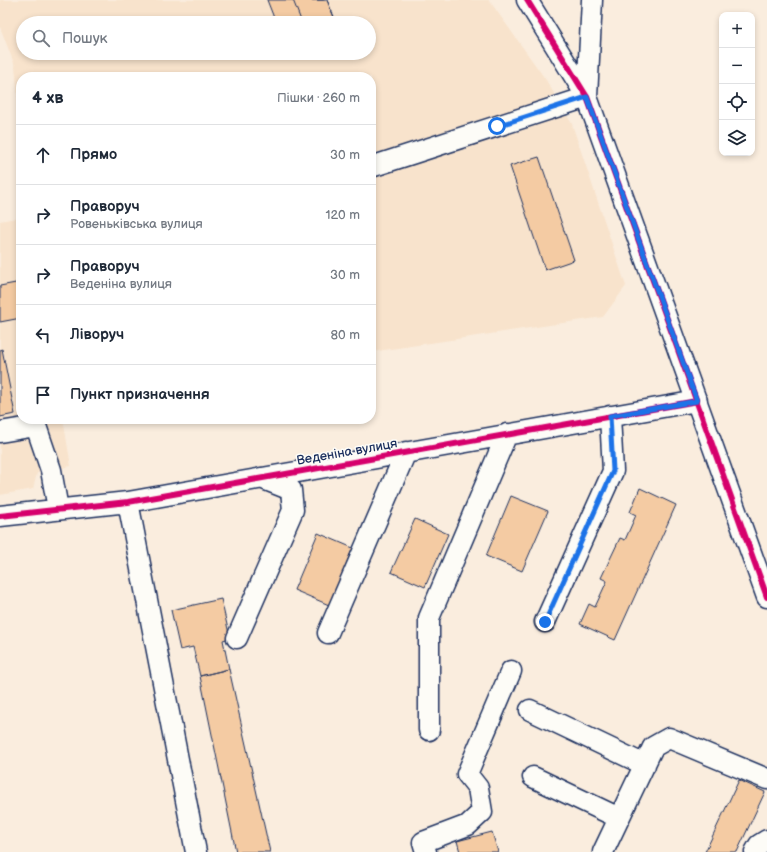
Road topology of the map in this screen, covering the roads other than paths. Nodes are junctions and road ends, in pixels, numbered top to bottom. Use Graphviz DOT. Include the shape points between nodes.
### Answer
graph roads {
  1 [pos="527,0"];
  2 [pos="592,0"];
  3 [pos="587,97"];
  4 [pos="376,165"];
  5 [pos="697,401"];
  6 [pos="610,416"];
  7 [pos="0,432"];
  8 [pos="507,434"];
  9 [pos="406,452"];
  10 [pos="261,478"];
  11 [pos="128,502"];
  12 [pos="58,509"];
  13 [pos="0,516"];
  14 [pos="767,597"];
  15 [pos="545,622"];
  16 [pos="328,633"];
  17 [pos="237,638"];
  18 [pos="511,671"];
  19 [pos="530,710"];
  20 [pos="429,730"];
  21 [pos="644,765"];
  22 [pos="533,777"];
  23 [pos="767,779"];
  24 [pos="619,818"];
  25 [pos="767,840"];
  26 [pos="196,852"];
  27 [pos="426,852"];
  28 [pos="603,852"];
  29 [pos="755,852"];
  1 -- 3 [label="street"];
  2 -- 3 [label="street"];
  3 -- 4 [label="street"];
  3 -- 5 [label="street"];
  5 -- 6 [label="street, Веденіна вулиця"];
  5 -- 14 [label="street"];
  6 -- 8 [label="street, Веденіна вулиця"];
  6 -- 15 [label="street" via="613,471"];
  7 -- 12 [label="street" via="36,426 51,470"];
  8 -- 9 [label="street, Веденіна вулиця"];
  8 -- 20 [label="street" via="429,618"];
  9 -- 10 [label="street, Веденіна вулиця"];
  9 -- 16 [label="street"];
  10 -- 11 [label="street, Веденіна вулиця"];
  10 -- 17 [label="street" via="292,490 293,510"];
  11 -- 12 [label="street, Веденіна вулиця"];
  11 -- 26 [label="street"];
  12 -- 13 [label="street, Веденіна вулиця"];
  18 -- 27 [label="street" via="467,774 478,788 482,812 468,825 423,842"];
  19 -- 21 [label="street"];
  21 -- 23 [label="street" via="653,747 669,738"];
  21 -- 24 [label="street"];
  22 -- 24 [label="street"];
  24 -- 28 [label="street"];
  25 -- 29 [label="street" via="759,845"];
}
